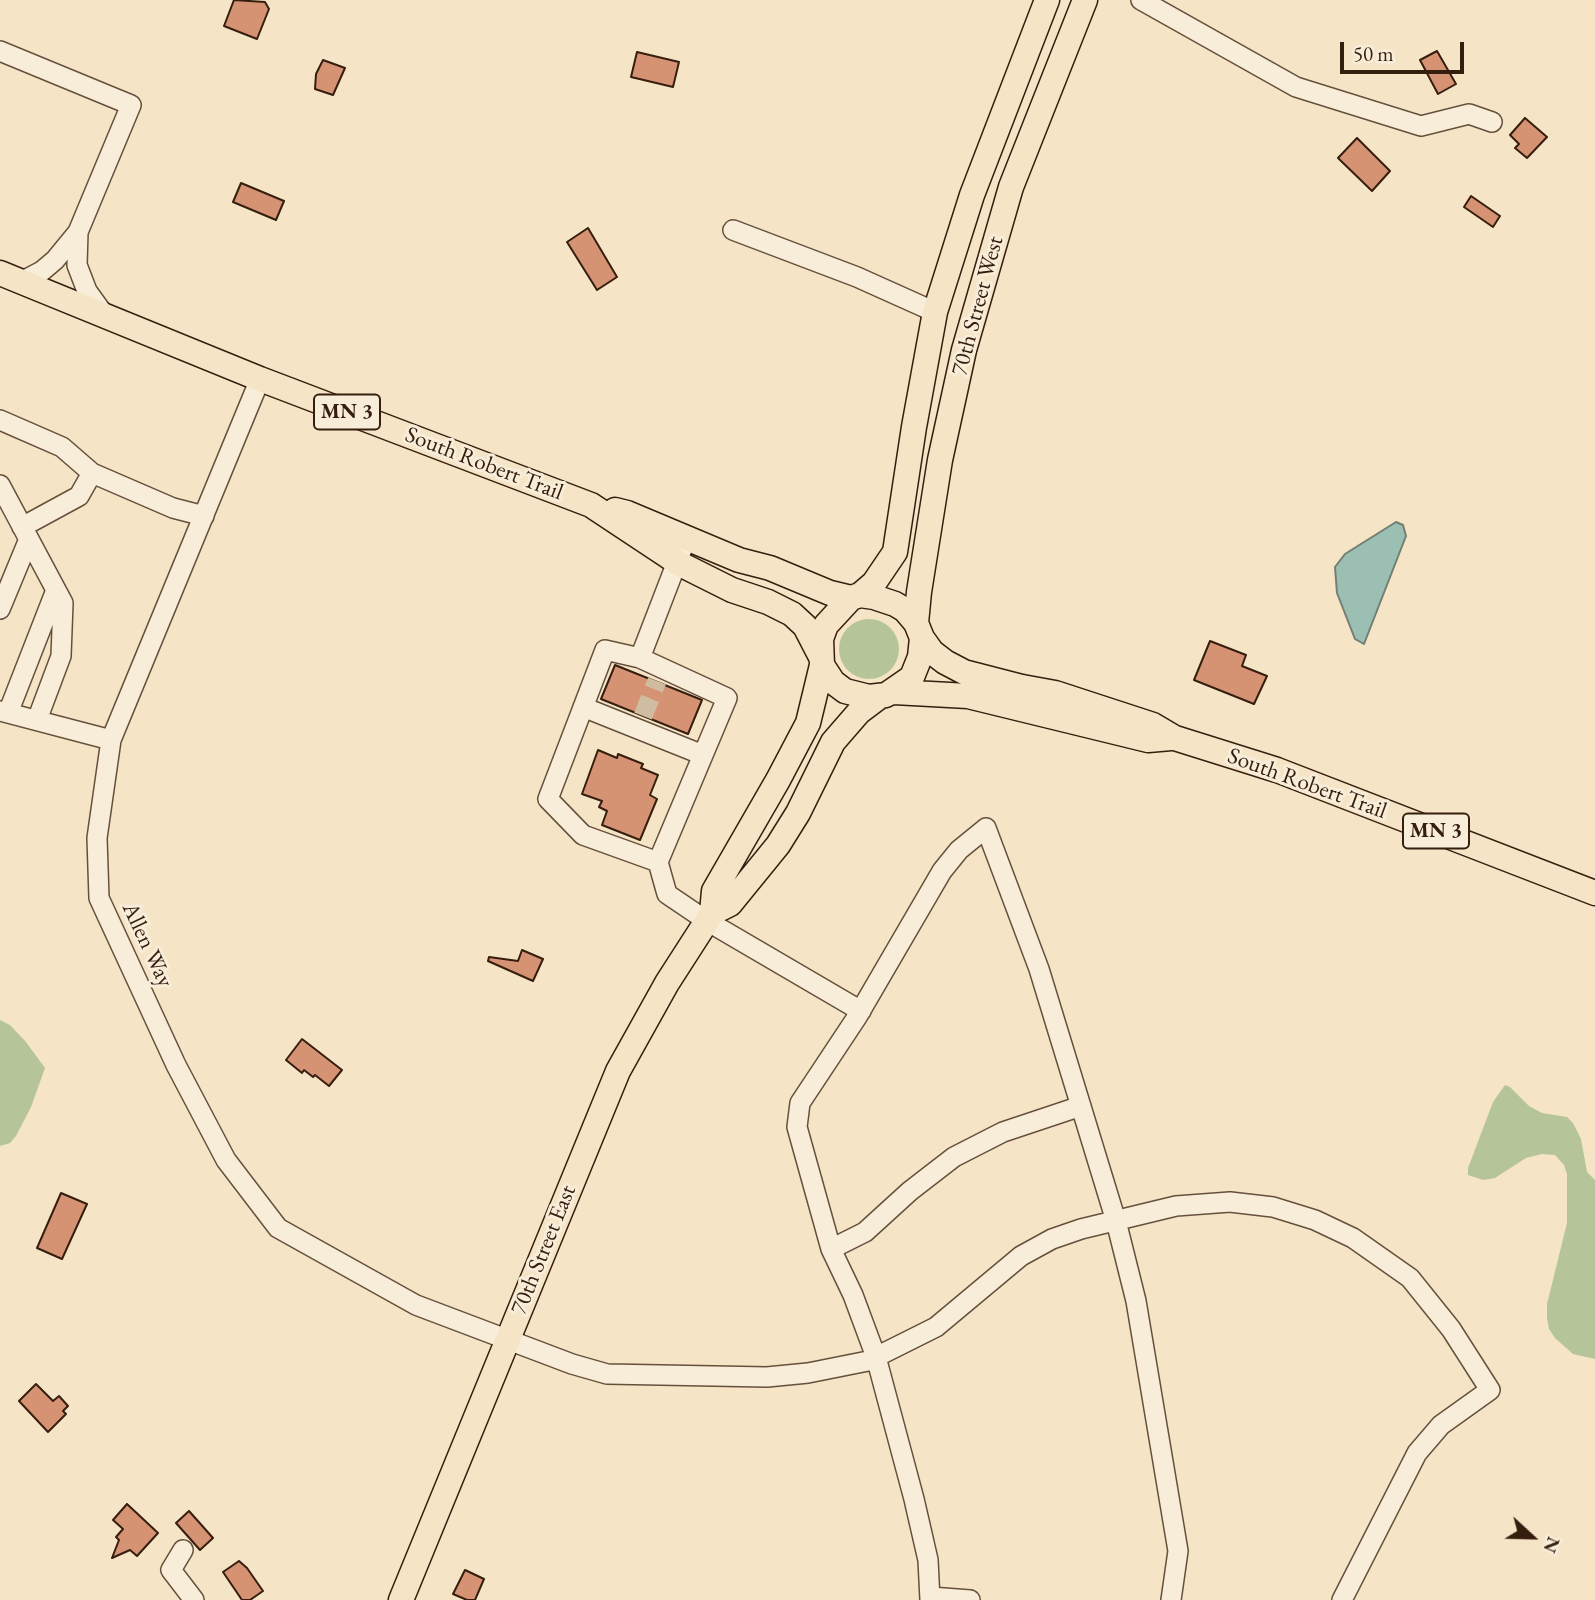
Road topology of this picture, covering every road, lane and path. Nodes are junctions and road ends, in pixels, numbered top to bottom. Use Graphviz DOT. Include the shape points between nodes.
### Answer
graph roads {
  1 [pos="1047,0"];
  2 [pos="1085,0"];
  3 [pos="1142,0"];
  4 [pos="0,51"];
  5 [pos="1492,122"];
  6 [pos="733,230"];
  7 [pos="78,232"];
  8 [pos="10,277"];
  9 [pos="935,312"];
  10 [pos="105,316"];
  11 [pos="260,379"];
  12 [pos="0,420"];
  13 [pos="92,473"];
  14 [pos="0,485"];
  15 [pos="591,505"];
  16 [pos="204,516"];
  17 [pos="26,533"];
  18 [pos="687,538"];
  19 [pos="676,561"];
  20 [pos="56,590"];
  21 [pos="855,596"];
  22 [pos="0,608"];
  23 [pos="919,631"];
  24 [pos="640,658"];
  25 [pos="821,660"];
  26 [pos="886,694"];
  27 [pos="583,707"];
  28 [pos="4,712"];
  29 [pos="37,720"];
  30 [pos="1175,738"];
  31 [pos="111,740"];
  32 [pos="703,755"];
  33 [pos="658,862"];
  34 [pos="1595,893"];
  35 [pos="709,917"];
  36 [pos="861,1011"];
  37 [pos="1081,1106"];
  38 [pos="1116,1221"];
  39 [pos="831,1249"];
  40 [pos="507,1341"];
  41 [pos="876,1357"];
  42 [pos="183,1550"];
  43 [pos="930,1599"];
  44 [pos="194,1600"];
  45 [pos="401,1600"];
  46 [pos="970,1600"];
  47 [pos="1171,1600"];
  48 [pos="1342,1600"];
  1 -- 9 [label="main road, 70th Street West" via="972,195"];
  2 -- 23 [label="main road, 70th Street West" via="1011,187 964,350 940,460 919,592"];
  3 -- 5 [label="street" via="1296,87 1421,126 1469,114"];
  4 -- 7 [label="street" via="131,105"];
  6 -- 9 [label="street"];
  7 -- 8 [label="street" via="42,271"];
  7 -- 10 [label="street" via="77,265 87,291"];
  8 -- 10 [label="main road, South Robert Trail / MN 3"];
  9 -- 21 [label="main road, 70th Street West" via="895,552 874,583"];
  10 -- 11 [label="main road, South Robert Trail / MN 3"];
  11 -- 15 [label="main road, South Robert Trail / MN 3"];
  11 -- 16 [label="street, Allen Way"];
  12 -- 13 [label="street" via="62,447"];
  13 -- 16 [label="street" via="173,508"];
  13 -- 17 [label="street" via="79,496"];
  14 -- 17 [label="street"];
  15 -- 18 [label="main road" via="627,513"];
  15 -- 19 [label="main road, South Robert Trail / MN 3"];
  16 -- 31 [label="street, Allen Way"];
  17 -- 20 [label="street"];
  17 -- 22 [label="street"];
  18 -- 19 [label="street"];
  18 -- 21 [label="main road" via="817,588"];
  19 -- 24 [label="street"];
  19 -- 25 [label="main road, South Robert Trail / MN 3" via="792,614 805,626"];
  20 -- 28 [label="street"];
  20 -- 29 [label="street" via="63,603 61,656"];
  21 -- 23 [label="main road" via="895,604"];
  21 -- 25 [label="main road" via="826,625"];
  23 -- 26 [label="main road" via="918,666 912,677"];
  23 -- 30 [label="main road, South Robert Trail / MN 3" via="932,652 964,672 1100,706 1153,724"];
  24 -- 27 [label="street" via="605,650"];
  24 -- 32 [label="street" via="660,674 727,698"];
  25 -- 26 [label="main road" via="833,682 845,691"];
  25 -- 35 [label="main road, 70th Street East" via="808,723 714,891"];
  26 -- 30 [label="main road, South Robert Trail / MN 3" via="968,696 1148,740"];
  26 -- 35 [label="main road, 70th Street East" via="859,712 833,742 778,845 730,904"];
  27 -- 32 [label="street" via="640,722"];
  27 -- 33 [label="street" via="548,799 583,835"];
  28 -- 29 [label="street"];
  29 -- 31 [label="street"];
  30 -- 34 [label="main road, South Robert Trail / MN 3" via="1277,770"];
  31 -- 40 [label="street, Allen Way" via="97,838 99,898 176,1065 226,1160 278,1228 416,1305"];
  32 -- 33 [label="street"];
  33 -- 35 [label="street" via="667,894"];
  35 -- 36 [label="street"];
  35 -- 40 [label="main road, 70th Street East" via="618,1071"];
  36 -- 37 [label="street" via="942,871 986,828 1040,969"];
  36 -- 39 [label="street" via="800,1103 797,1127"];
  37 -- 38 [label="street"];
  37 -- 39 [label="street" via="1003,1132 954,1157 865,1232"];
  38 -- 41 [label="street, Allen Way" via="1081,1229 1021,1256 936,1327"];
  38 -- 47 [label="street" via="1136,1301 1178,1551"];
  38 -- 48 [label="street, Allen Way" via="1176,1206 1230,1202 1273,1207 1315,1220 1353,1238 1410,1278 1451,1329 1490,1390 1441,1425 1417,1453"];
  39 -- 41 [label="street"];
  40 -- 41 [label="street, Allen Way" via="607,1374 767,1377"];
  40 -- 45 [label="main road, 70th Street East"];
  41 -- 43 [label="street" via="928,1560"];
  42 -- 44 [label="street" via="171,1570"];
  43 -- 46 [label="street"];
}
